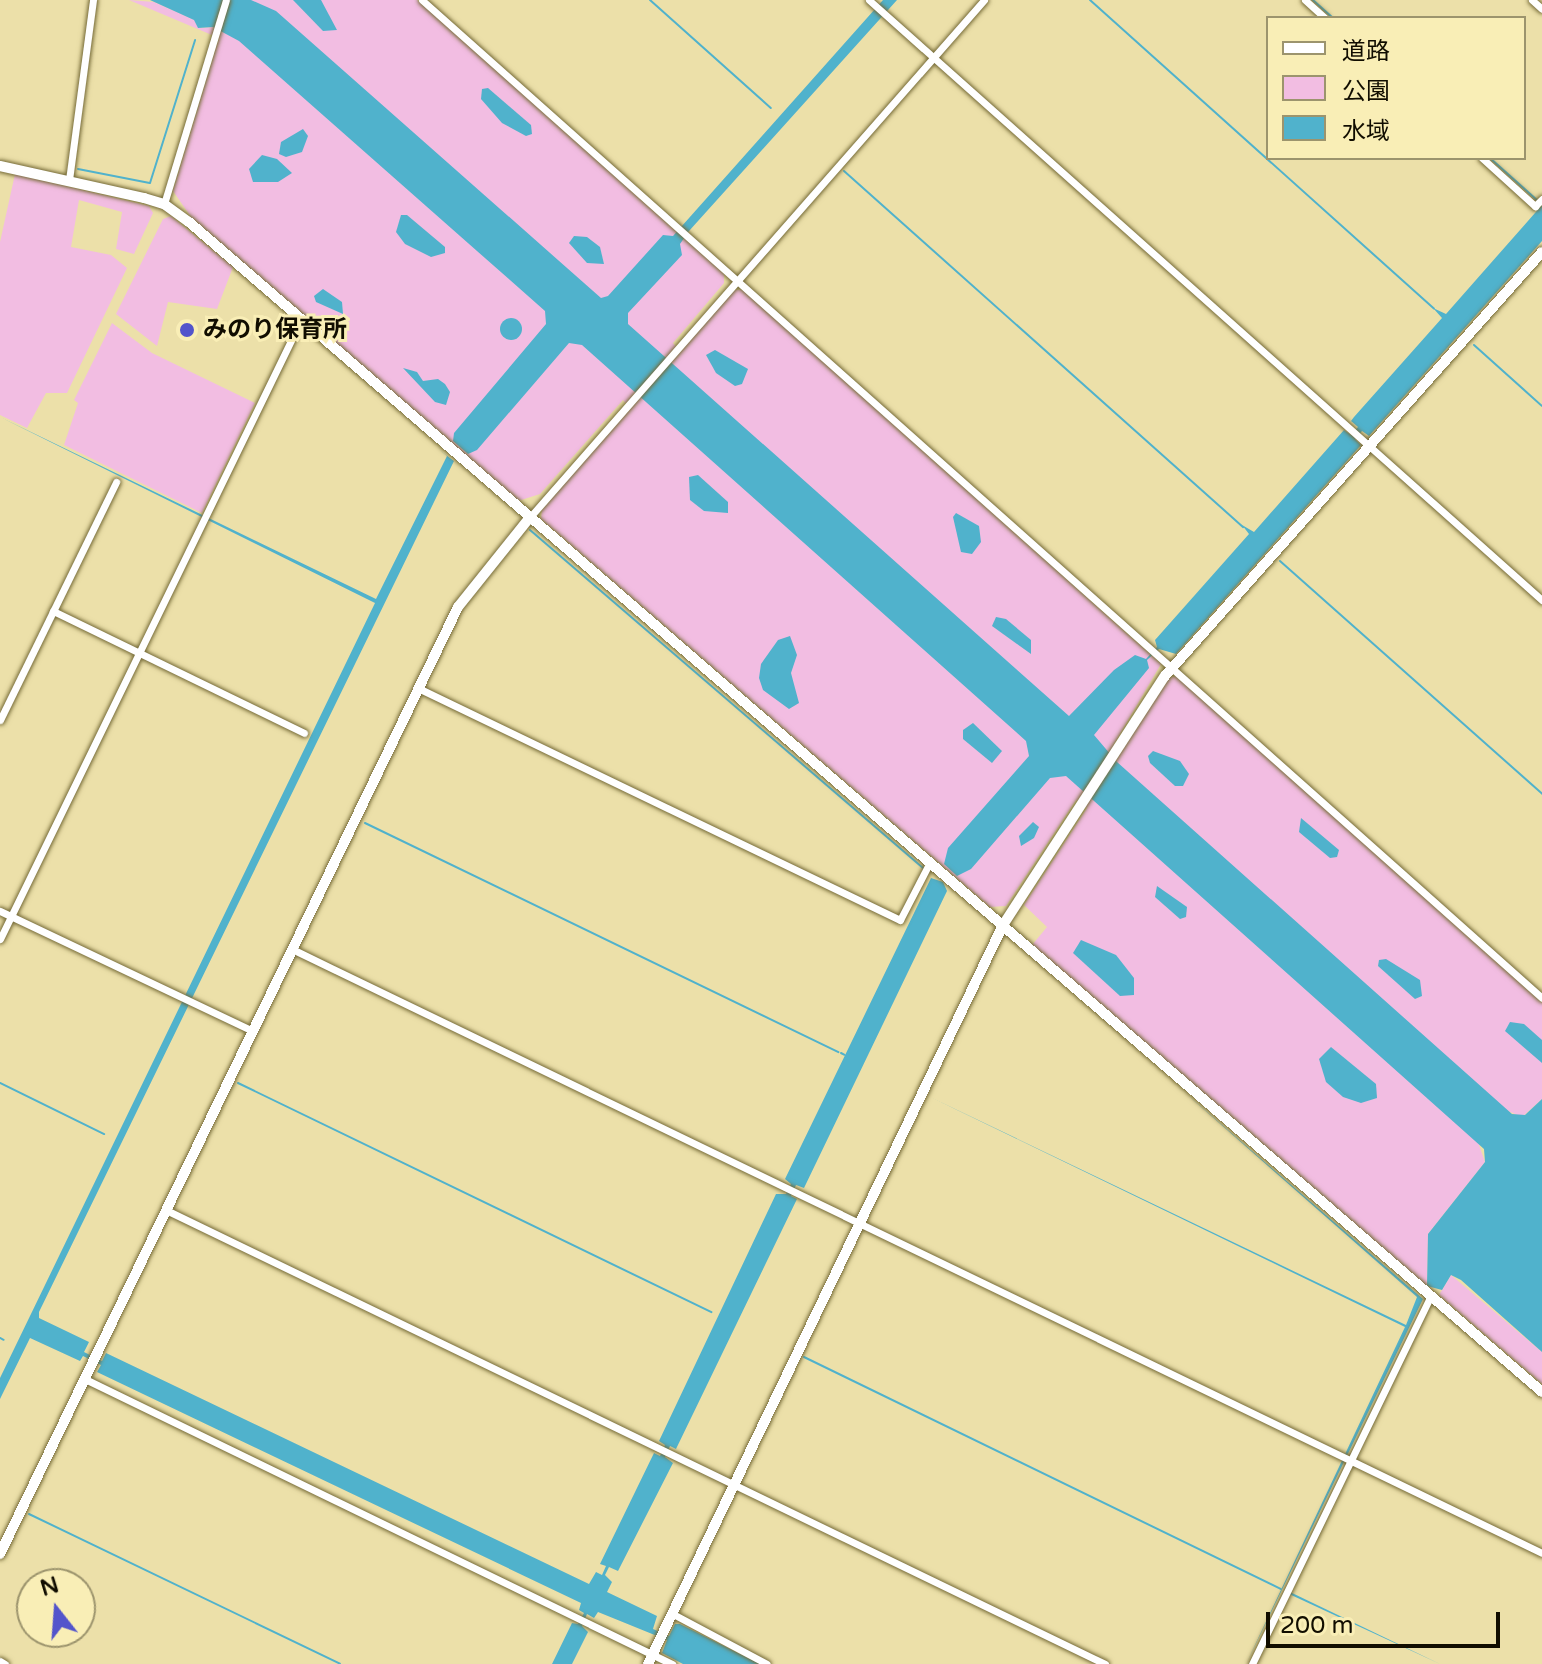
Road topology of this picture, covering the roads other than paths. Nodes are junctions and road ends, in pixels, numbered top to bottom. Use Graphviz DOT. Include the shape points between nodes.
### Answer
graph roads {
  1 [pos="93,0"];
  2 [pos="226,0"];
  3 [pos="422,0"];
  4 [pos="984,0"];
  5 [pos="1305,0"];
  6 [pos="1532,0"];
  7 [pos="872,3"];
  8 [pos="1542,9"];
  9 [pos="1323,16"];
  10 [pos="933,57"];
  11 [pos="1485,160"];
  12 [pos="0,166"];
  13 [pos="69,180"];
  14 [pos="1540,201"];
  15 [pos="164,204"];
  16 [pos="1542,252"];
  17 [pos="734,280"];
  18 [pos="301,320"];
  19 [pos="1370,445"];
  20 [pos="116,482"];
  21 [pos="530,517"];
  22 [pos="1542,600"];
  23 [pos="53,611"];
  24 [pos="139,652"];
  25 [pos="1172,668"];
  26 [pos="418,688"];
  27 [pos="0,720"];
  28 [pos="304,733"];
  29 [pos="930,862"];
  30 [pos="0,911"];
  31 [pos="11,916"];
  32 [pos="1003,925"];
  33 [pos="0,939"];
  34 [pos="292,949"];
  35 [pos="1542,998"];
  36 [pos="253,1031"];
  37 [pos="166,1210"];
  38 [pos="861,1224"];
  39 [pos="1431,1296"];
  40 [pos="85,1379"];
  41 [pos="1542,1392"];
  42 [pos="1346,1458"];
  43 [pos="735,1485"];
  44 [pos="1542,1553"];
  45 [pos="0,1554"];
  46 [pos="673,1614"];
  47 [pos="650,1659"];
  48 [pos="672,1664"];
  49 [pos="767,1664"];
  50 [pos="1105,1664"];
  51 [pos="1252,1664"];
  1 -- 13 [label="street"];
  2 -- 15 [label="street"];
  3 -- 17 [label="street"];
  4 -- 10 [label="street"];
  5 -- 9 [label="street"];
  6 -- 8 [label="street"];
  7 -- 10 [label="street"];
  10 -- 17 [label="street"];
  10 -- 19 [label="street"];
  11 -- 14 [label="street"];
  12 -- 13 [label="street"];
  13 -- 15 [label="street"];
  15 -- 18 [label="street"];
  16 -- 19 [label="street"];
  17 -- 21 [label="street"];
  17 -- 25 [label="street"];
  18 -- 21 [label="street"];
  18 -- 24 [label="street"];
  19 -- 22 [label="street"];
  19 -- 25 [label="street"];
  20 -- 23 [label="street"];
  21 -- 26 [label="street" via="471,587"];
  21 -- 29 [label="street"];
  23 -- 24 [label="street"];
  23 -- 27 [label="street"];
  24 -- 28 [label="street"];
  24 -- 31 [label="street"];
  25 -- 32 [label="street"];
  25 -- 35 [label="street"];
  26 -- 29 [label="street" via="900,920"];
  26 -- 34 [label="street"];
  29 -- 32 [label="street"];
  30 -- 31 [label="street"];
  31 -- 33 [label="street"];
  31 -- 36 [label="street"];
  32 -- 38 [label="street"];
  32 -- 39 [label="street"];
  34 -- 36 [label="street"];
  34 -- 38 [label="street"];
  36 -- 37 [label="street"];
  37 -- 40 [label="street"];
  37 -- 43 [label="street"];
  38 -- 42 [label="street"];
  38 -- 43 [label="street"];
  39 -- 41 [label="street"];
  39 -- 42 [label="street"];
  40 -- 45 [label="street"];
  40 -- 47 [label="street" via="588,1622"];
  42 -- 44 [label="street"];
  42 -- 51 [label="street"];
  43 -- 46 [label="street"];
  43 -- 50 [label="street"];
  46 -- 47 [label="street"];
  46 -- 49 [label="street"];
  47 -- 48 [label="street"];
}
